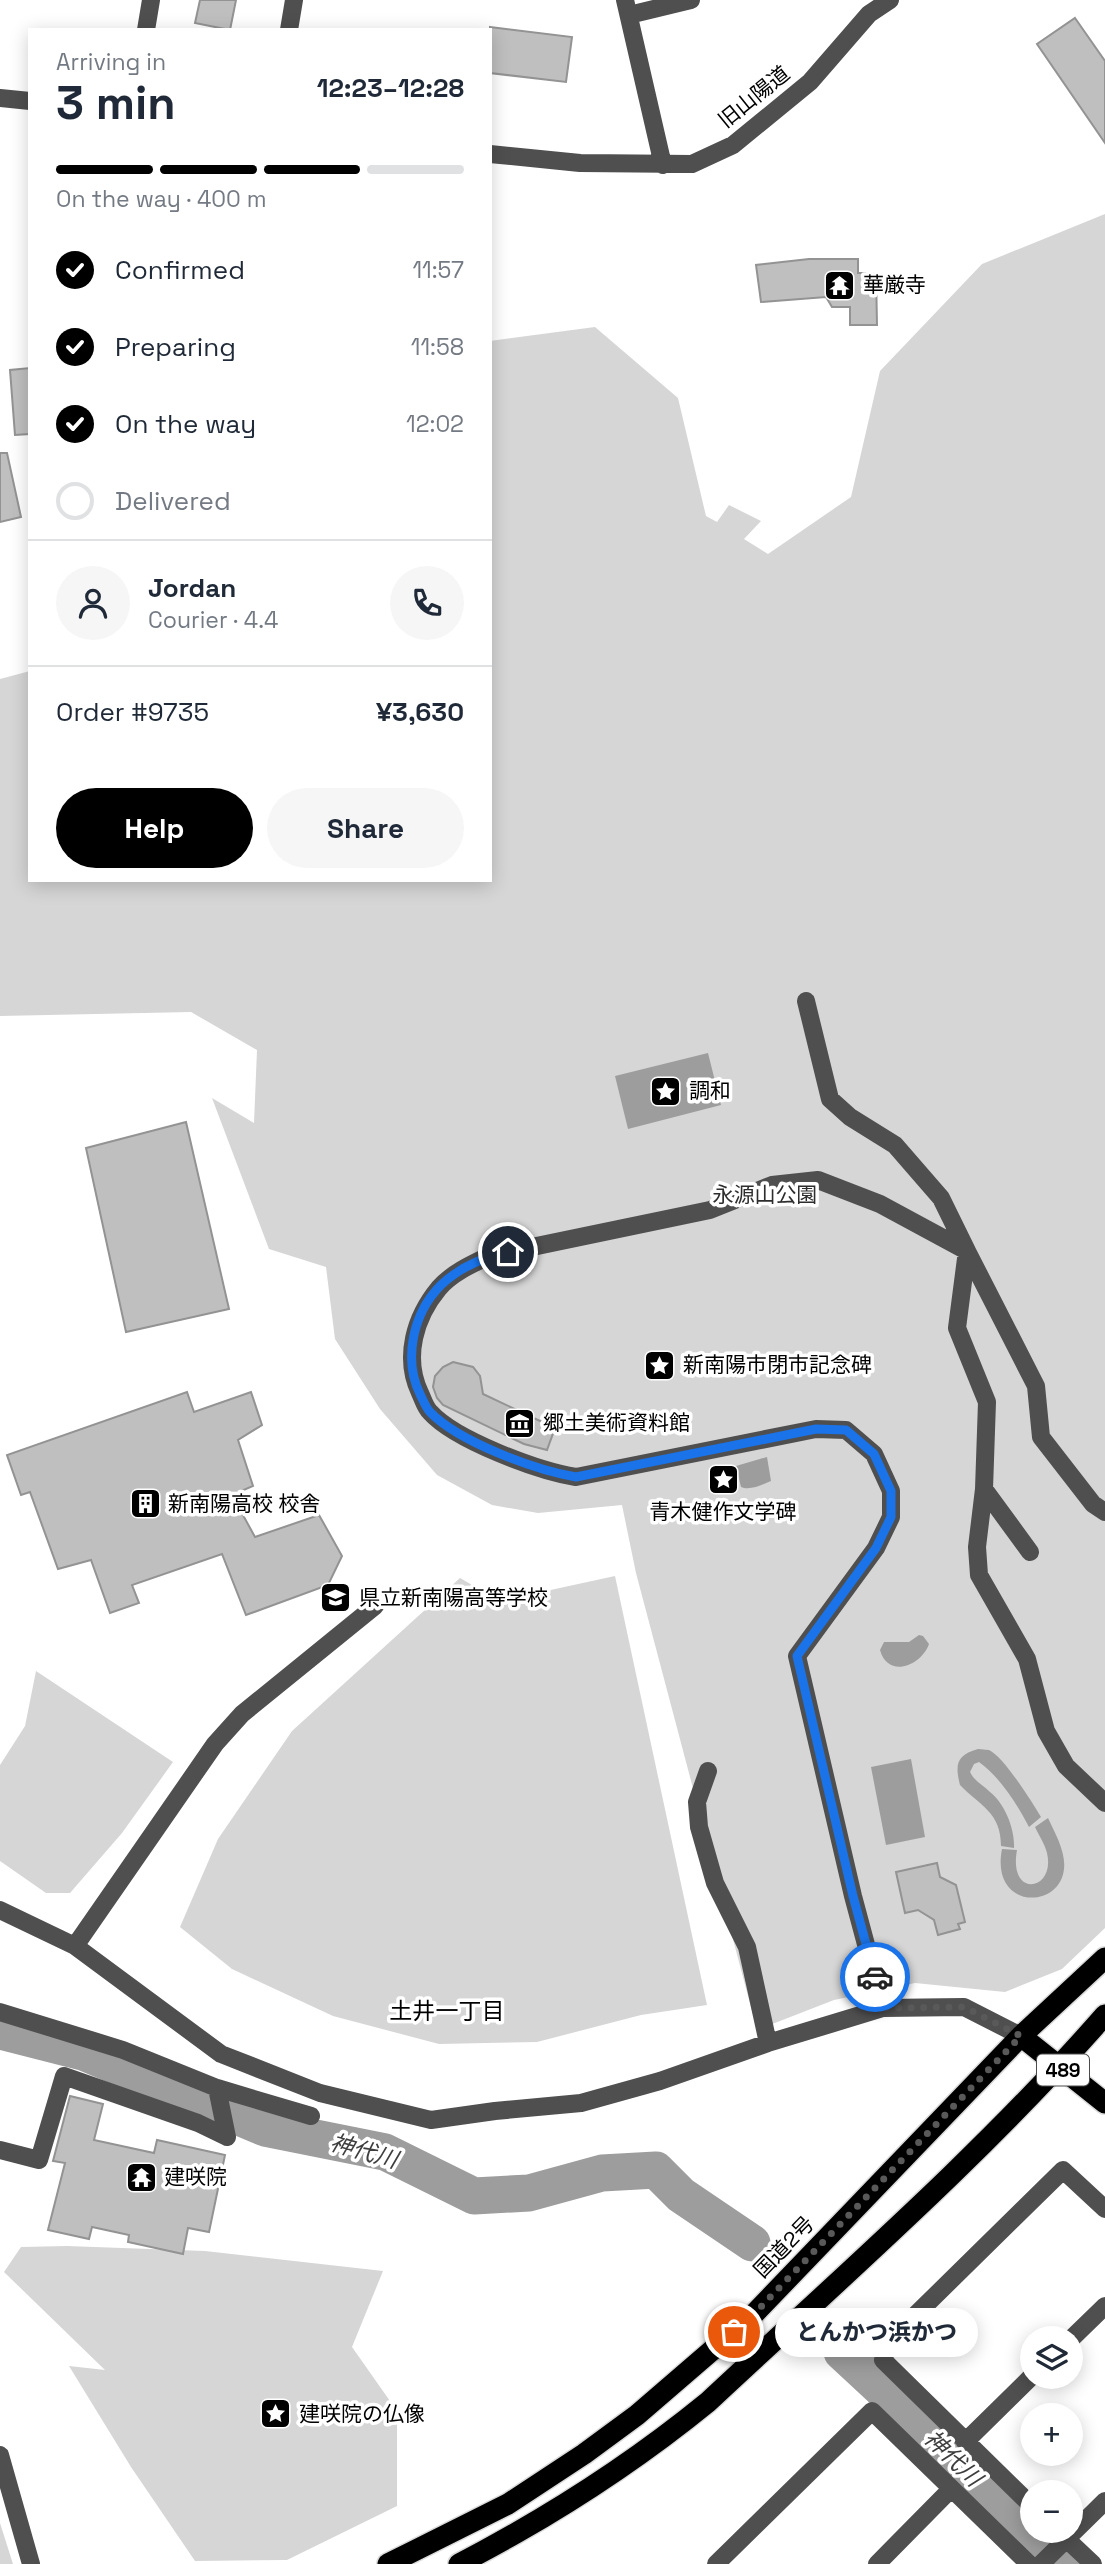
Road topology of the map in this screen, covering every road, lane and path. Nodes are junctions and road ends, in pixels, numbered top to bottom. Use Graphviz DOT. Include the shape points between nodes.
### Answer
graph roads {
  1 [pos="151,0"];
  2 [pos="294,0"];
  3 [pos="691,0"];
  4 [pos="890,0"];
  5 [pos="627,7"];
  6 [pos="867,7"];
  7 [pos="146,28"];
  8 [pos="289,28"];
  9 [pos="0,98"];
  10 [pos="28,101"];
  11 [pos="492,154"];
  12 [pos="663,165"];
  13 [pos="806,1001"];
  14 [pos="967,1251"];
  15 [pos="984,1489"];
  16 [pos="1105,1511"];
  17 [pos="1030,1552"];
  18 [pos="375,1606"];
  19 [pos="708,1771"];
  20 [pos="1105,1802"];
  21 [pos="0,1910"];
  22 [pos="75,1946"];
  23 [pos="1105,1958"];
  24 [pos="883,2008"];
  25 [pos="0,2012"];
  26 [pos="1105,2015"];
  27 [pos="1021,2036"];
  28 [pos="768,2043"];
  29 [pos="1059,2067"];
  30 [pos="216,2088"];
  31 [pos="1105,2103"];
  32 [pos="311,2116"];
  33 [pos="0,2150"];
  34 [pos="1105,2210"];
  35 [pos="1105,2306"];
  36 [pos="1083,2327"];
  37 [pos="1020,2388"];
  38 [pos="965,2442"];
  39 [pos="0,2455"];
  40 [pos="951,2489"];
  41 [pos="1020,2495"];
  42 [pos="1105,2501"];
  43 [pos="1083,2520"];
  44 [pos="1057,2543"];
  45 [pos="1067,2543"];
  46 [pos="31,2564"];
  47 [pos="388,2564"];
  48 [pos="460,2564"];
  49 [pos="716,2564"];
  50 [pos="877,2564"];
  51 [pos="1029,2564"];
  52 [pos="1041,2564"];
  53 [pos="1093,2564"];
  1 -- 7 [label="street"];
  2 -- 8 [label="street"];
  3 -- 5 [label="street"];
  4 -- 6 [label="street, 旧山陽道"];
  5 -- 12 [label="street"];
  6 -- 12 [label="street, 旧山陽道" via="810,82 733,145 692,164"];
  9 -- 10 [label="street"];
  11 -- 12 [label="street, 旧山陽道"];
  13 -- 14 [label="street" via="830,1100 895,1145 941,1198"];
  14 -- 15 [label="street" via="957,1328 987,1402"];
  14 -- 16 [label="street" via="1037,1386 1041,1437 1093,1504"];
  14 -- 24 [label="street" via="880,1204 818,1180 772,1185 710,1210 489,1256 441,1286 420,1315 411,1349 412,1377 429,1411 457,1434 547,1472 576,1477 816,1429 846,1430 874,1454 891,1491 891,1517 876,1548 797,1656"];
  15 -- 17 [label="street"];
  15 -- 20 [label="street" via="977,1547 979,1575 1027,1659 1045,1731 1066,1766"];
  18 -- 22 [label="street" via="242,1714 215,1744"];
  19 -- 28 [label="street" via="697,1802 699,1827 715,1883 747,1947"];
  21 -- 22 [label="street"];
  22 -- 28 [label="street" via="221,2054 320,2093 431,2120 581,2103"];
  23 -- 27 [label="highway, 国道2号"];
  24 -- 27 [label="street" via="964,2007"];
  24 -- 28 [label="street"];
  25 -- 30 [label="street" via="123,2050"];
  26 -- 29 [label="highway"];
  27 -- 29 [label="highway, 489"];
  27 -- 47 [label="highway, 国道2号" via="753,2315 637,2415 508,2504"];
  29 -- 31 [label="highway, 489"];
  29 -- 48 [label="highway" via="911,2216 676,2429"];
  30 -- 32 [label="street"];
  30 -- 33 [label="street" via="227,2137 64,2076 39,2160"];
  34 -- 38 [label="street" via="1063,2170 891,2339 883,2360"];
  35 -- 36 [label="street"];
  37 -- 38 [label="street"];
  38 -- 41 [label="street"];
  39 -- 46 [label="street"];
  40 -- 49 [label="street" via="872,2411"];
  40 -- 50 [label="street"];
  40 -- 51 [label="street"];
  42 -- 43 [label="street"];
  44 -- 52 [label="street"];
  45 -- 53 [label="street"];
}
